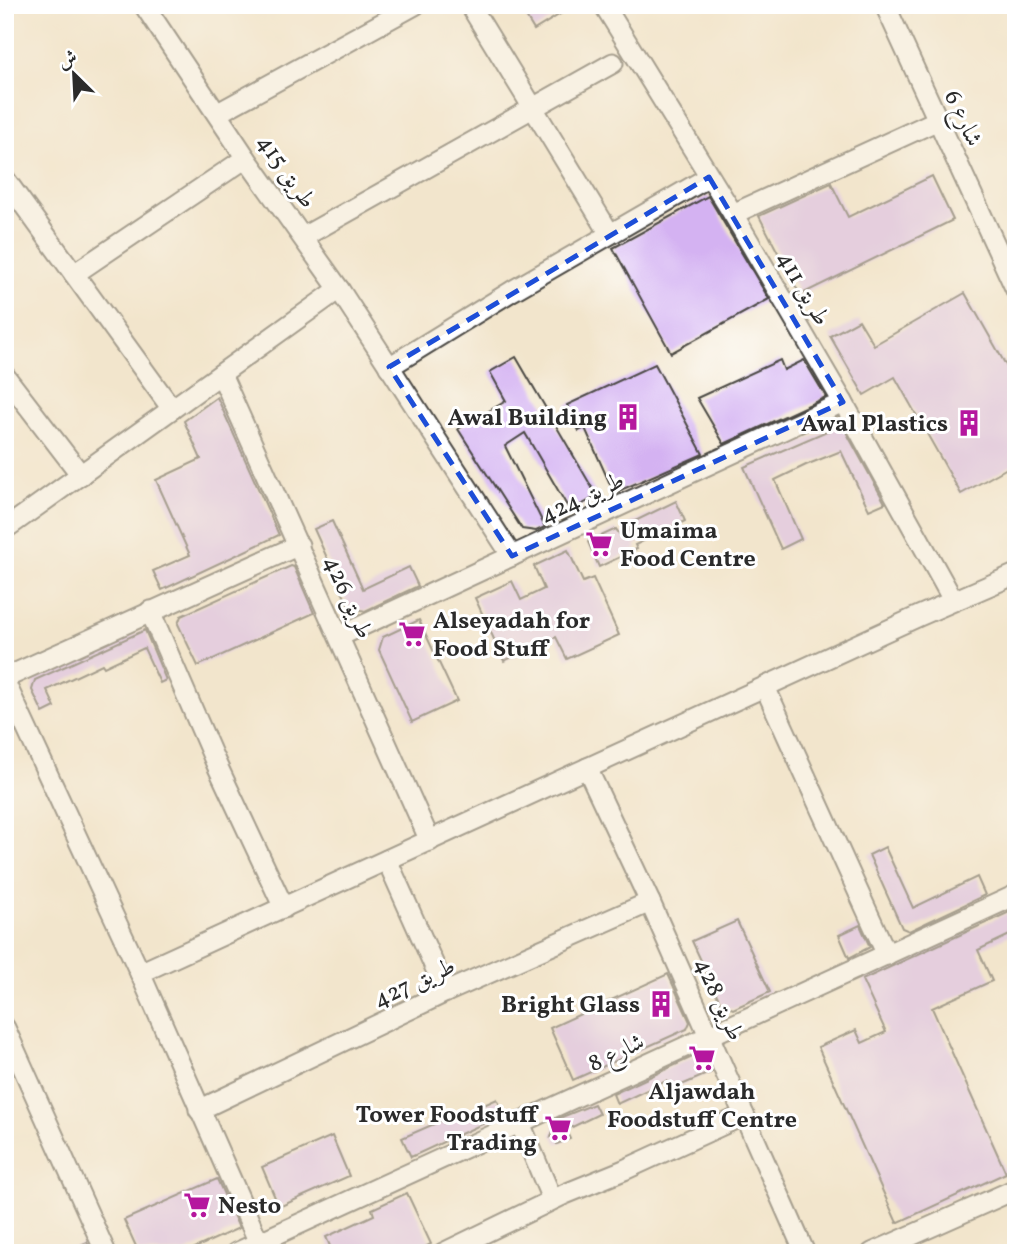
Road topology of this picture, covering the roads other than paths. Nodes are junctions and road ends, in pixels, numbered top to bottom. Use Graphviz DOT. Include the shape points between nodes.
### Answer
graph roads {
  1 [pos="144,5"];
  2 [pos="415,5"];
  3 [pos="470,5"];
  4 [pos="604,5"];
  5 [pos="885,5"];
  6 [pos="614,63"];
  7 [pos="532,109"];
  8 [pos="218,113"];
  9 [pos="937,120"];
  10 [pos="246,158"];
  11 [pos="709,177"];
  12 [pos="5,179"];
  13 [pos="733,214"];
  14 [pos="610,234"];
  15 [pos="303,237"];
  16 [pos="74,274"];
  17 [pos="339,289"];
  18 [pos="1016,290"];
  19 [pos="389,367"];
  20 [pos="221,374"];
  21 [pos="5,376"];
  22 [pos="843,402"];
  23 [pos="173,409"];
  24 [pos="80,475"];
  25 [pos="5,529"];
  26 [pos="299,545"];
  27 [pos="512,556"];
  28 [pos="1016,574"];
  29 [pos="953,600"];
  30 [pos="150,611"];
  31 [pos="340,636"];
  32 [pos="5,680"];
  33 [pos="765,687"];
  34 [pos="587,768"];
  35 [pos="430,841"];
  36 [pos="387,860"];
  37 [pos="1016,895"];
  38 [pos="650,901"];
  39 [pos="284,908"];
  40 [pos="887,955"];
  41 [pos="140,973"];
  42 [pos="446,992"];
  43 [pos="5,1028"];
  44 [pos="710,1036"];
  45 [pos="199,1110"];
  46 [pos="744,1115"];
  47 [pos="520,1123"];
  48 [pos="1016,1189"];
  49 [pos="552,1199"];
  50 [pos="258,1243"];
  51 [pos="892,1249"];
  52 [pos="106,1253"];
  53 [pos="236,1253"];
  54 [pos="443,1253"];
  55 [pos="805,1253"];
  56 [pos="872,1253"];
  1 -- 8 [label="street, طريق 415"];
  2 -- 8 [label="street"];
  3 -- 7 [label="street"];
  4 -- 11 [label="street, طريق 411"];
  5 -- 9 [label="street, شارع 6"];
  6 -- 7 [label="street"];
  7 -- 14 [label="street"];
  7 -- 15 [label="street"];
  8 -- 10 [label="street, طريق 415"];
  9 -- 13 [label="street"];
  9 -- 18 [label="street, شارع 6"];
  10 -- 15 [label="street, طريق 415"];
  10 -- 16 [label="street"];
  11 -- 13 [label="street, طريق 411"];
  11 -- 14 [label="street"];
  12 -- 16 [label="street"];
  13 -- 22 [label="street, طريق 411"];
  14 -- 19 [label="street"];
  15 -- 17 [label="street, طريق 415"];
  16 -- 23 [label="street"];
  17 -- 19 [label="street, طريق 415"];
  17 -- 20 [label="street"];
  19 -- 27 [label="street, طريق 415"];
  20 -- 23 [label="street"];
  20 -- 26 [label="street, طريق 426"];
  21 -- 24 [label="street"];
  22 -- 27 [label="street, طريق 424"];
  22 -- 29 [label="street, طريق 411"];
  23 -- 24 [label="street"];
  24 -- 25 [label="street"];
  26 -- 30 [label="street"];
  26 -- 31 [label="street, طريق 426"];
  27 -- 31 [label="street, طريق 424"];
  28 -- 29 [label="street"];
  29 -- 33 [label="street"];
  30 -- 32 [label="street"];
  30 -- 39 [label="street"];
  31 -- 35 [label="street, طريق 426"];
  32 -- 41 [label="street"];
  33 -- 34 [label="street"];
  33 -- 40 [label="street"];
  34 -- 35 [label="street"];
  34 -- 38 [label="street, طريق 428"];
  35 -- 36 [label="street"];
  36 -- 39 [label="street"];
  36 -- 42 [label="street"];
  37 -- 40 [label="street, شارع 8"];
  38 -- 42 [label="street, طريق 427"];
  38 -- 44 [label="street, طريق 428"];
  39 -- 41 [label="street"];
  40 -- 44 [label="street, شارع 8"];
  41 -- 45 [label="street"];
  42 -- 45 [label="street, طريق 427"];
  43 -- 52 [label="street"];
  44 -- 46 [label="street, طريق 428"];
  44 -- 47 [label="street, شارع 8"];
  45 -- 50 [label="street"];
  46 -- 49 [label="street"];
  46 -- 55 [label="street, طريق 428"];
  47 -- 49 [label="street"];
  47 -- 50 [label="street, شارع 8"];
  48 -- 51 [label="street"];
  49 -- 54 [label="street"];
  50 -- 53 [label="street, شارع 8"];
  51 -- 56 [label="street"];
}
